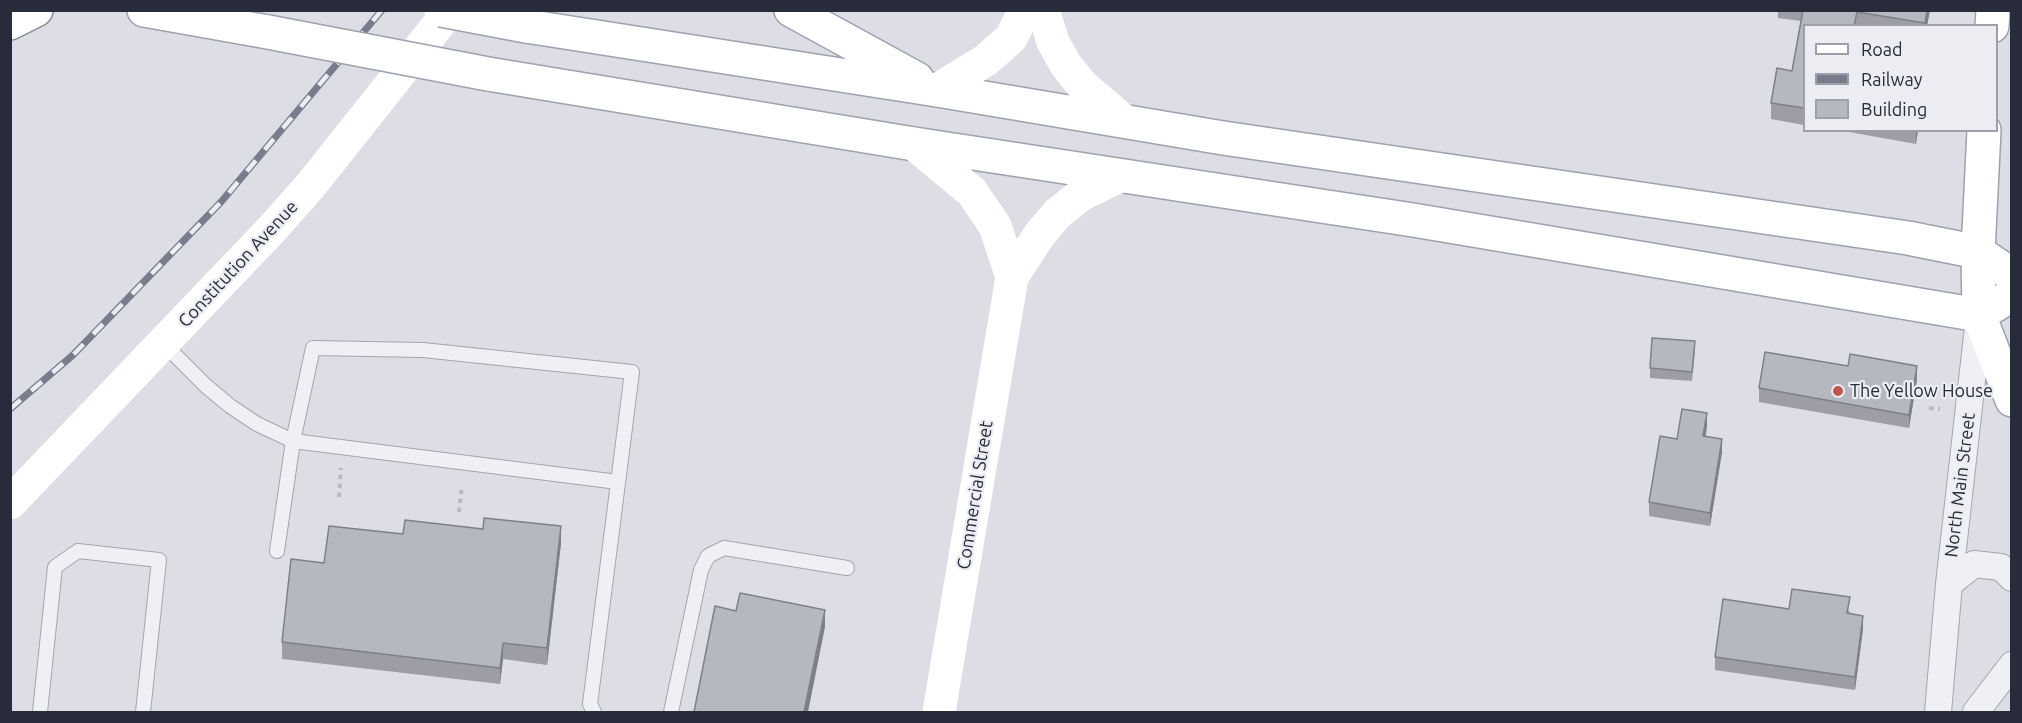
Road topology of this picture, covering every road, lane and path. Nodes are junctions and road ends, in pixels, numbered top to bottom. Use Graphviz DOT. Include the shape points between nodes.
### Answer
graph roads {
  1 [pos="36,10"];
  2 [pos="144,10"];
  3 [pos="441,10"];
  4 [pos="450,10"];
  5 [pos="791,10"];
  6 [pos="1025,10"];
  7 [pos="1043,10"];
  8 [pos="10,23"];
  9 [pos="937,90"];
  10 [pos="1123,120"];
  11 [pos="1984,132"];
  12 [pos="914,144"];
  13 [pos="1120,176"];
  14 [pos="1978,252"];
  15 [pos="2012,275"];
  16 [pos="1012,277"];
  17 [pos="2012,295"];
  18 [pos="1979,315"];
  19 [pos="164,344"];
  20 [pos="2012,400"];
  21 [pos="293,441"];
  22 [pos="618,482"];
  23 [pos="10,503"];
  24 [pos="277,551"];
  25 [pos="847,568"];
  26 [pos="2012,578"];
  27 [pos="1949,584"];
  28 [pos="2012,665"];
  29 [pos="40,712"];
  30 [pos="143,712"];
  31 [pos="594,712"];
  32 [pos="671,712"];
  33 [pos="939,712"];
  34 [pos="1938,712"];
  35 [pos="1976,712"];
  1 -- 8 [label="main road"];
  2 -- 12 [label="main road, bridge" via="488,74"];
  3 -- 9 [label="main road, bridge"];
  4 -- 19 [label="main road, Constitution Avenue" via="273,230"];
  5 -- 9 [label="main road"];
  6 -- 9 [label="main road" via="1011,38 986,60"];
  7 -- 10 [label="main road" via="1053,42 1066,65 1082,85"];
  9 -- 10 [label="main road"];
  10 -- 14 [label="main road" via="1222,138 1908,238"];
  11 -- 14 [label="main road"];
  12 -- 13 [label="main road"];
  12 -- 16 [label="main road, Commercial Street" via="972,192 995,226"];
  13 -- 16 [label="main road, Commercial Street" via="1082,194 1058,213"];
  13 -- 18 [label="main road" via="1413,220"];
  14 -- 15 [label="main road"];
  14 -- 18 [label="main road"];
  16 -- 33 [label="main road, Commercial Street"];
  17 -- 18 [label="main road"];
  18 -- 20 [label="main road"];
  18 -- 27 [label="street, North Main Street"];
  19 -- 21 [label="lane" via="230,406"];
  19 -- 23 [label="main road, Constitution Avenue"];
  21 -- 22 [label="lane"];
  21 -- 22 [label="lane" via="313,348 423,350 632,372"];
  21 -- 24 [label="lane"];
  22 -- 31 [label="lane" via="590,704"];
  25 -- 32 [label="lane" via="724,548 708,556 701,570"];
  26 -- 27 [label="street, North Main Street" via="2001,567 1974,564"];
  27 -- 34 [label="street, North Main Street"];
  28 -- 35 [label="street"];
  29 -- 30 [label="lane" via="55,567 78,551 159,560"];
}
